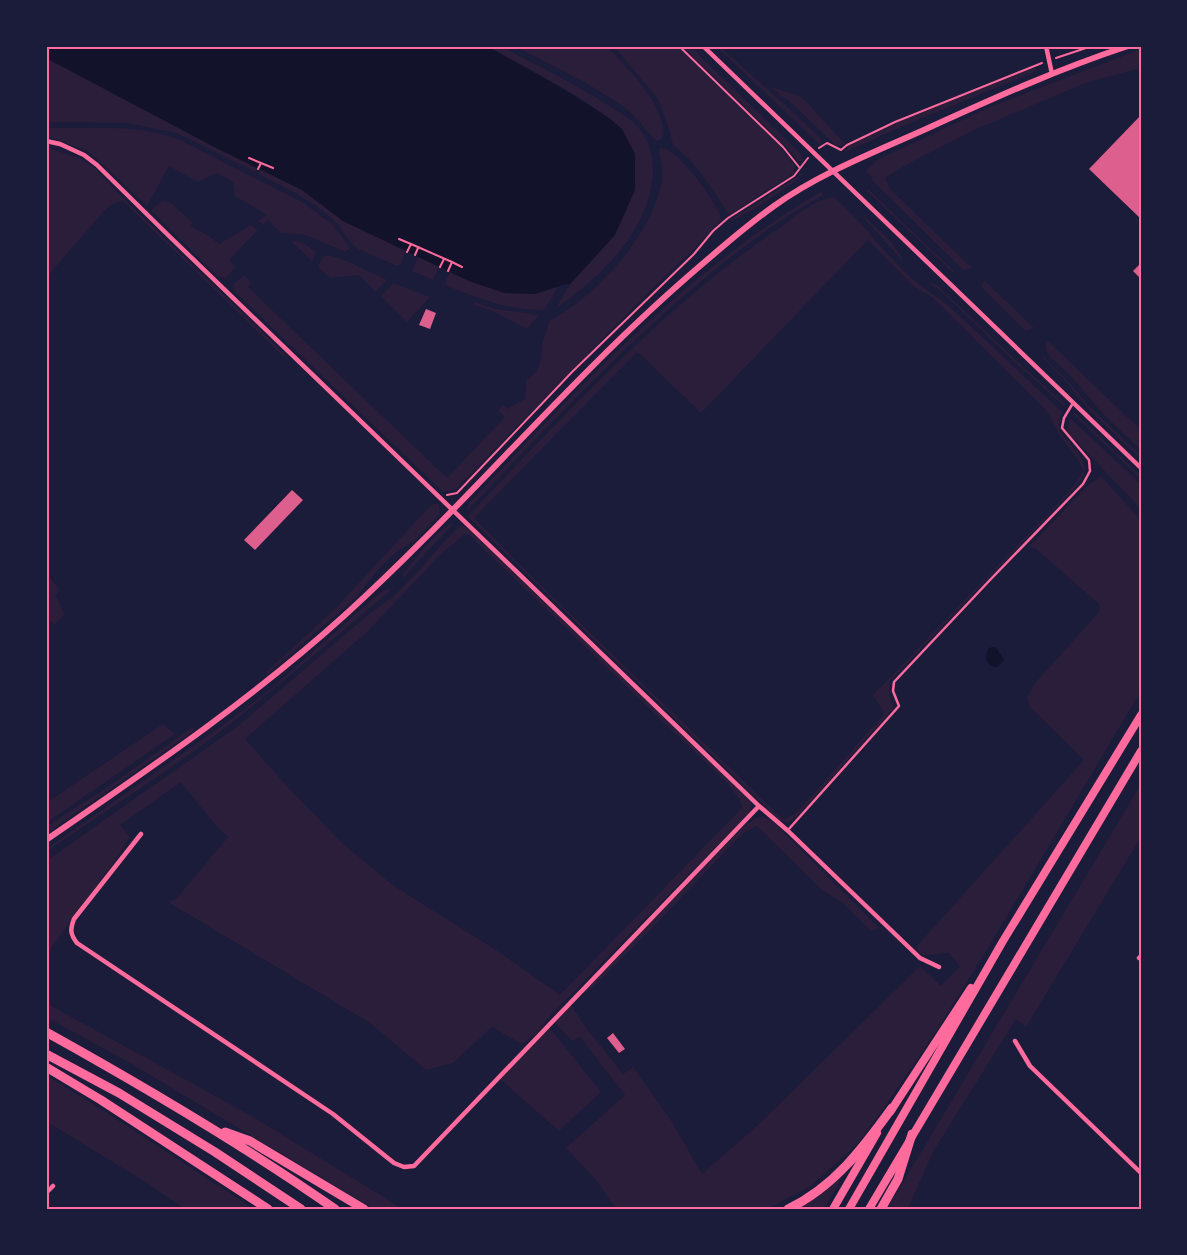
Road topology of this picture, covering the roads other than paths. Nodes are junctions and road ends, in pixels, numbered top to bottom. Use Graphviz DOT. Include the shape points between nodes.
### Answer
graph roads {
  1 [pos="703,46"];
  2 [pos="1046,46"];
  3 [pos="1128,46"];
  4 [pos="1052,74"];
  5 [pos="46,141"];
  6 [pos="833,172"];
  7 [pos="1073,403"];
  8 [pos="1141,468"];
  9 [pos="453,509"];
  10 [pos="1141,715"];
  11 [pos="1141,751"];
  12 [pos="759,806"];
  13 [pos="787,830"];
  14 [pos="141,834"];
  15 [pos="46,840"];
  16 [pos="1003,941"];
  17 [pos="939,968"];
  18 [pos="46,1032"];
  19 [pos="1015,1041"];
  20 [pos="46,1054"];
  21 [pos="46,1067"];
  22 [pos="892,1108"];
  23 [pos="210,1127"];
  24 [pos="912,1134"];
  25 [pos="196,1163"];
  26 [pos="1141,1173"];
  27 [pos="53,1186"];
  28 [pos="46,1193"];
  29 [pos="257,1209"];
  30 [pos="268,1209"];
  31 [pos="301,1209"];
  32 [pos="334,1209"];
  33 [pos="364,1209"];
  34 [pos="788,1209"];
  35 [pos="833,1209"];
  36 [pos="849,1209"];
  37 [pos="869,1209"];
  38 [pos="881,1209"];
  1 -- 6 [label="street"];
  2 -- 4 [label="street"];
  3 -- 4 [label="main road"];
  4 -- 6 [label="main road"];
  5 -- 9 [label="street" via="84,155 97,165"];
  6 -- 7 [label="street"];
  6 -- 9 [label="main road" via="776,205 653,306"];
  7 -- 8 [label="street"];
  7 -- 13 [label="lane" via="1062,428 1089,460 1090,471 1083,484 894,682 893,691 899,706"];
  9 -- 12 [label="street"];
  9 -- 15 [label="main road" via="346,614 257,689"];
  10 -- 16 [label="highway"];
  11 -- 24 [label="highway"];
  12 -- 13 [label="street"];
  12 -- 14 [label="street" via="414,1166 404,1167 394,1163 333,1114 76,943 70,927 74,918"];
  13 -- 17 [label="street" via="920,958"];
  16 -- 22 [label="highway"];
  16 -- 36 [label="highway"];
  18 -- 23 [label="highway"];
  19 -- 26 [label="street" via="1030,1066"];
  20 -- 31 [label="highway" via="119,1093"];
  21 -- 25 [label="highway"];
  22 -- 34 [label="highway" via="840,1172 818,1192"];
  22 -- 35 [label="highway"];
  23 -- 32 [label="highway"];
  23 -- 33 [label="highway" via="250,1141"];
  24 -- 37 [label="highway"];
  24 -- 38 [label="highway" via="898,1179"];
  25 -- 29 [label="highway"];
  25 -- 30 [label="highway"];
  27 -- 28 [label="street"];
}
